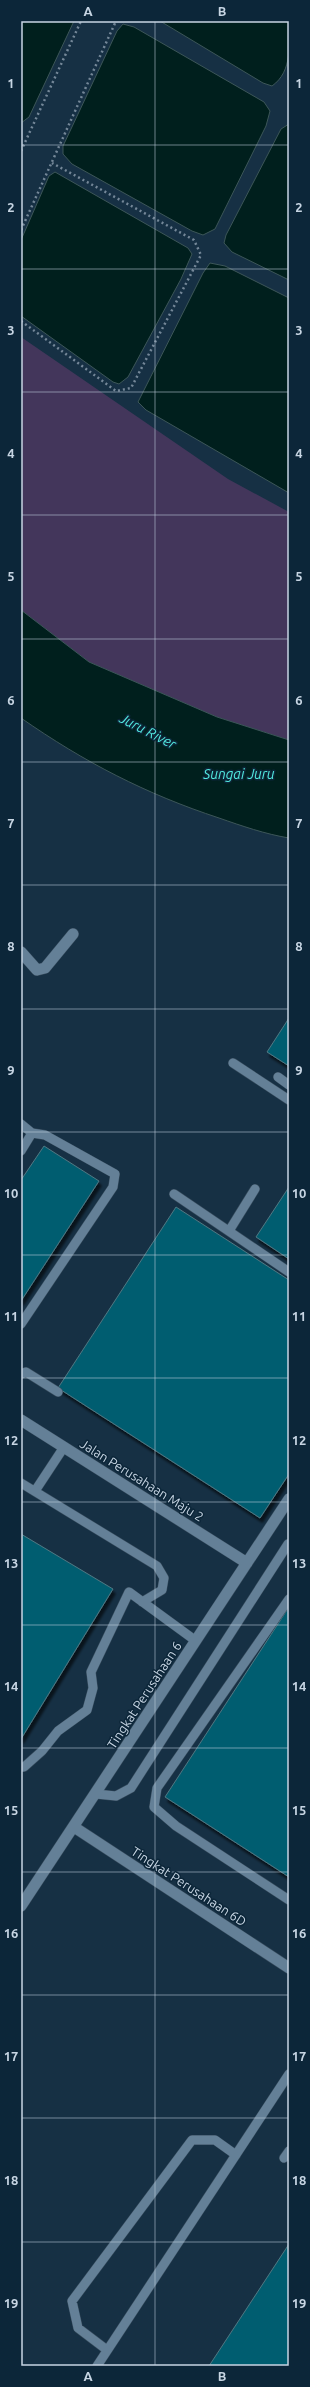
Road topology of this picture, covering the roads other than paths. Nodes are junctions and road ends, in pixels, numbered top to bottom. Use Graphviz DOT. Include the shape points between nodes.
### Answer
graph roads {
  1 [pos="73,934"];
  2 [pos="21,952"];
  3 [pos="233,1063"];
  4 [pos="278,1078"];
  5 [pos="289,1085"];
  6 [pos="289,1100"];
  7 [pos="21,1124"];
  8 [pos="32,1133"];
  9 [pos="21,1151"];
  10 [pos="255,1189"];
  11 [pos="174,1194"];
  12 [pos="229,1231"];
  13 [pos="289,1272"];
  14 [pos="21,1324"];
  15 [pos="21,1374"];
  16 [pos="58,1392"];
  17 [pos="21,1420"];
  18 [pos="64,1447"];
  19 [pos="21,1483"];
  20 [pos="35,1491"];
  21 [pos="289,1499"];
  22 [pos="288,1544"];
  23 [pos="247,1563"];
  24 [pos="289,1599"];
  25 [pos="142,1602"];
  26 [pos="196,1641"];
  27 [pos="21,1767"];
  28 [pos="96,1794"];
  29 [pos="74,1827"];
  30 [pos="289,1900"];
  31 [pos="21,1906"];
  32 [pos="289,1968"];
  33 [pos="289,2074"];
  34 [pos="236,2155"];
  35 [pos="107,2350"];
  36 [pos="97,2366"];
  1 -- 2 [label="street" via="46,968 37,970"];
  3 -- 6 [label="lane"];
  4 -- 5 [label="lane"];
  7 -- 8 [label="lane"];
  8 -- 9 [label="lane"];
  8 -- 14 [label="lane" via="45,1134 115,1174 113,1187"];
  10 -- 12 [label="lane"];
  11 -- 12 [label="lane"];
  12 -- 13 [label="lane"];
  15 -- 16 [label="lane" via="26,1372"];
  17 -- 18 [label="street, Jalan Perusahaan Maju 2"];
  18 -- 20 [label="lane"];
  18 -- 23 [label="street, Jalan Perusahaan Maju 2"];
  19 -- 20 [label="lane"];
  20 -- 25 [label="lane" via="157,1566 164,1578 162,1590"];
  21 -- 23 [label="street, Tingkat Perusahaan 6"];
  22 -- 28 [label="lane" via="131,1788 116,1796"];
  23 -- 26 [label="street, Tingkat Perusahaan 6"];
  24 -- 30 [label="lane" via="157,1788 154,1807 176,1826"];
  25 -- 26 [label="lane"];
  25 -- 27 [label="lane" via="129,1592 91,1672 93,1688 86,1710 58,1730 42,1751"];
  26 -- 28 [label="street, Tingkat Perusahaan 6"];
  28 -- 29 [label="street, Tingkat Perusahaan 6"];
  29 -- 31 [label="street, Tingkat Perusahaan 6"];
  29 -- 32 [label="street, Tingkat Perusahaan 6D"];
  33 -- 34 [label="lane"];
  34 -- 35 [label="lane"];
  34 -- 35 [label="lane" via="215,2140 192,2140 72,2301 78,2328"];
  35 -- 36 [label="lane"];
}
